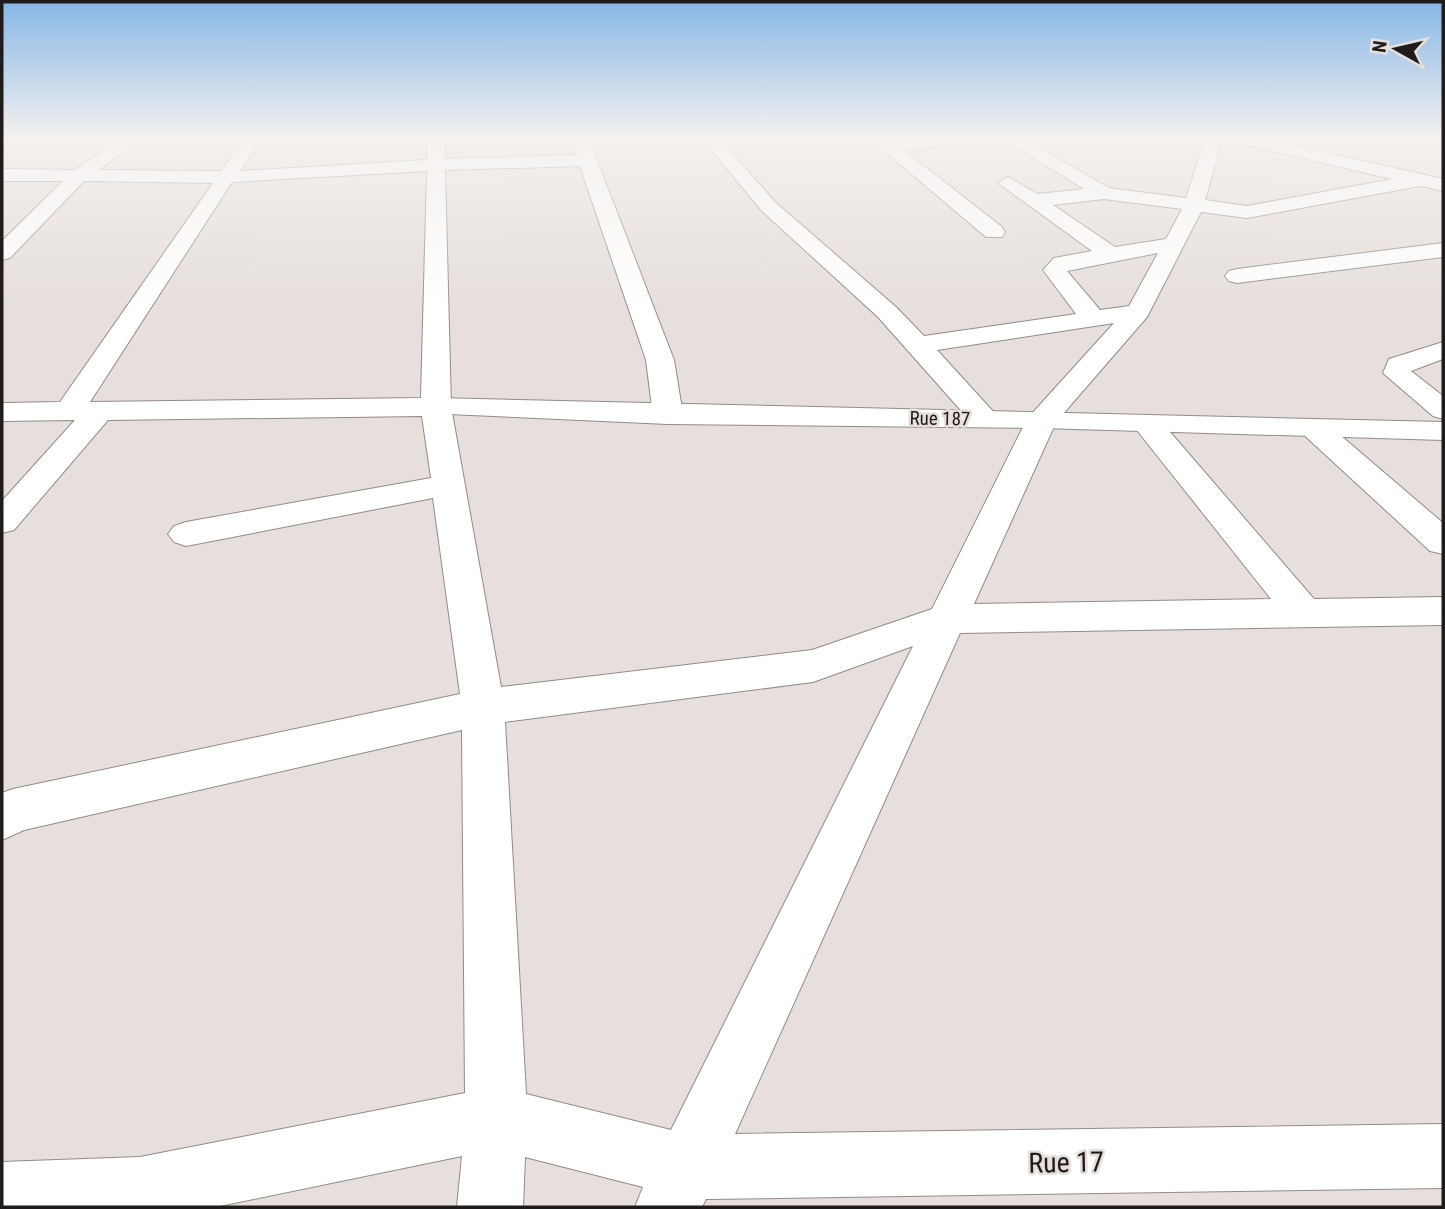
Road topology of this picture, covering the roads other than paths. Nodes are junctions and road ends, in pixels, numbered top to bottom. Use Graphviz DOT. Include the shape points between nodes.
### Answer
graph roads {
  1 [pos="62,193"];
  2 [pos="215,193"];
  3 [pos="436,193"];
  4 [pos="599,193"];
  5 [pos="757,193"];
  6 [pos="947,193"];
  7 [pos="1022,193"];
  8 [pos="1100,193"];
  9 [pos="1107,193"];
  10 [pos="1198,193"];
  11 [pos="1347,193"];
  12 [pos="1033,201"];
  13 [pos="1194,205"];
  14 [pos="995,232"];
  15 [pos="1172,244"];
  16 [pos="1443,250"];
  17 [pos="2,253"];
  18 [pos="1109,253"];
  19 [pos="1237,276"];
  20 [pos="1138,312"];
  21 [pos="1093,318"];
  22 [pos="918,345"];
  23 [pos="1443,349"];
  24 [pos="436,407"];
  25 [pos="100,410"];
  26 [pos="1443,410"];
  27 [pos="69,411"];
  28 [pos="2,412"];
  29 [pos="668,415"];
  30 [pos="984,418"];
  31 [pos="1042,419"];
  32 [pos="1147,424"];
  33 [pos="1315,429"];
  34 [pos="1443,431"];
  35 [pos="449,485"];
  36 [pos="2,522"];
  37 [pos="186,534"];
  38 [pos="1443,542"];
  39 [pos="1443,611"];
  40 [pos="1304,613"];
  41 [pos="946,619"];
  42 [pos="483,707"];
  43 [pos="2,818"];
  44 [pos="495,1118"];
  45 [pos="1443,1156"];
  46 [pos="678,1187"];
  47 [pos="2,1195"];
  48 [pos="490,1207"];
  1 -- 17 [label="street"];
  2 -- 27 [label="street"];
  3 -- 24 [label="street"];
  4 -- 29 [label="street" via="660,360"];
  5 -- 22 [label="street"];
  6 -- 14 [label="street"];
  7 -- 12 [label="street"];
  8 -- 12 [label="street"];
  9 -- 13 [label="street"];
  10 -- 13 [label="street"];
  11 -- 13 [label="street" via="1247,212"];
  12 -- 18 [label="street"];
  13 -- 15 [label="street"];
  15 -- 18 [label="street"];
  15 -- 20 [label="street"];
  16 -- 19 [label="street"];
  18 -- 21 [label="street" via="1062,263 1055,270"];
  20 -- 21 [label="street"];
  20 -- 31 [label="street"];
  21 -- 22 [label="street"];
  22 -- 30 [label="street"];
  23 -- 26 [label="street" via="1399,365 1397,373"];
  24 -- 25 [label="street, Rue 187"];
  24 -- 29 [label="street, Rue 187"];
  24 -- 35 [label="street"];
  25 -- 27 [label="street, Rue 187"];
  25 -- 36 [label="street"];
  27 -- 28 [label="street, Rue 187"];
  29 -- 30 [label="street, Rue 187"];
  30 -- 31 [label="street, Rue 187"];
  31 -- 32 [label="street, Rue 187"];
  31 -- 41 [label="street"];
  32 -- 33 [label="street, Rue 187"];
  32 -- 40 [label="street"];
  33 -- 34 [label="street, Rue 187"];
  33 -- 38 [label="street"];
  35 -- 37 [label="street"];
  35 -- 42 [label="street"];
  39 -- 40 [label="street"];
  40 -- 41 [label="street"];
  41 -- 42 [label="street" via="813,666"];
  41 -- 46 [label="street"];
  42 -- 43 [label="street" via="13,811"];
  42 -- 44 [label="street"];
  44 -- 46 [label="street, Rue 17"];
  44 -- 47 [label="street" via="140,1189"];
  44 -- 48 [label="street"];
  45 -- 46 [label="street, Rue 17"];
}
